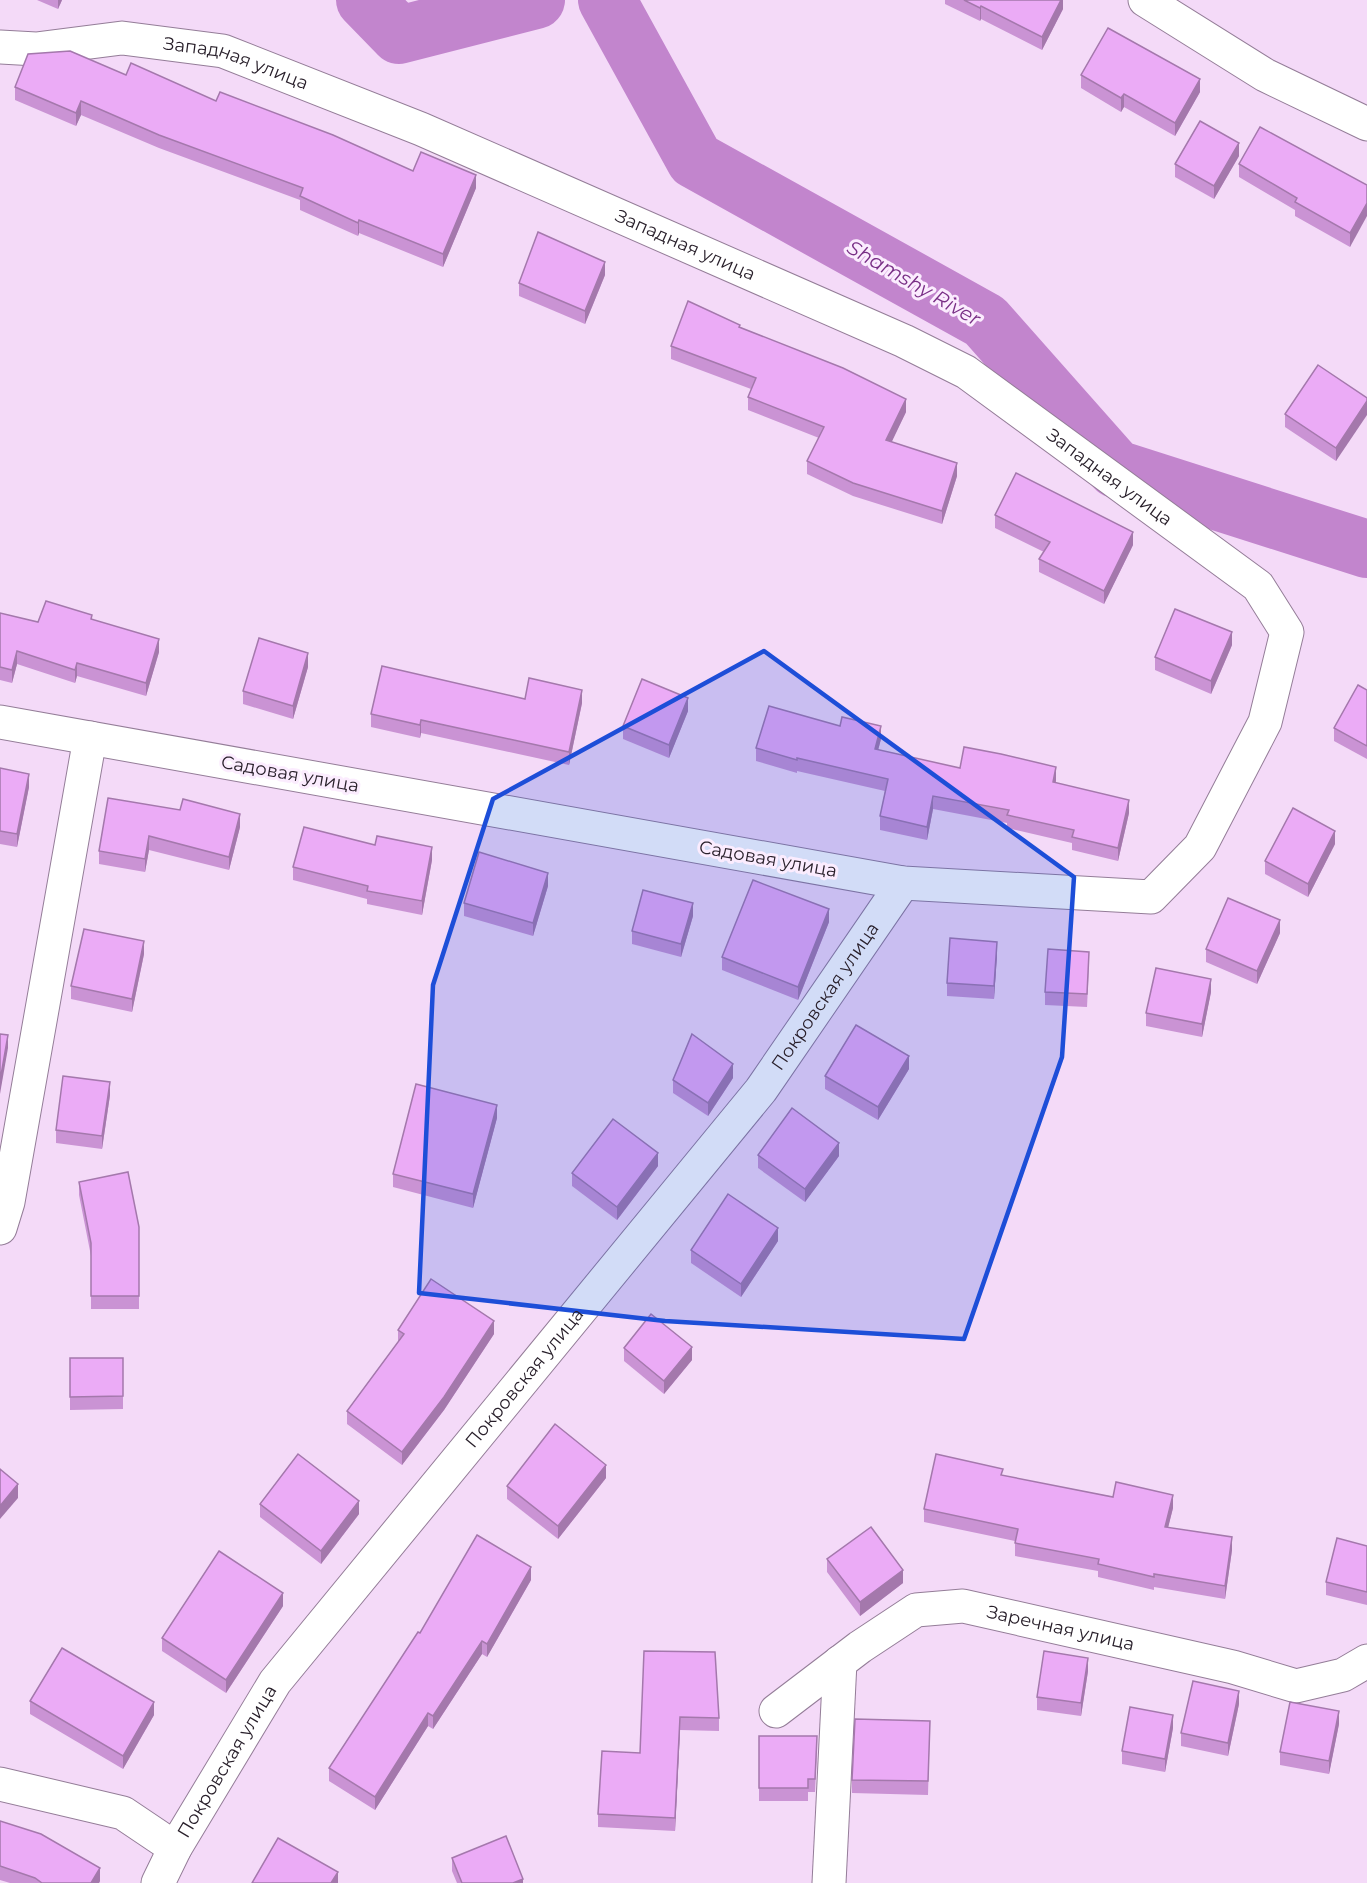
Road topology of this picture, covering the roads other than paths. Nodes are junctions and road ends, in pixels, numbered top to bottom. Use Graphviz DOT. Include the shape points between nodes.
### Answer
graph roads {
  1 [pos="1145,0"];
  2 [pos="0,47"];
  3 [pos="1367,124"];
  4 [pos="1287,632"];
  5 [pos="0,722"];
  6 [pos="90,738"];
  7 [pos="903,883"];
  8 [pos="0,1228"];
  9 [pos="1367,1660"];
  10 [pos="840,1662"];
  11 [pos="776,1712"];
  12 [pos="0,1784"];
  13 [pos="175,1848"];
  14 [pos="158,1883"];
  15 [pos="829,1883"];
  1 -- 3 [label="street" via="1265,75"];
  2 -- 4 [label="street, Западная улица" via="36,49 122,38 223,51 421,129 904,341 966,372 1258,586"];
  4 -- 7 [label="street, Садовая улица" via="1260,732 1200,847 1151,897"];
  5 -- 6 [label="street, Садовая улица"];
  6 -- 7 [label="street, Садовая улица"];
  6 -- 8 [label="street" via="8,1202"];
  7 -- 13 [label="street, Покровская улица" via="761,1090 275,1682"];
  9 -- 10 [label="street, Заречная улица" via="1344,1675 1296,1686 1233,1667 963,1606 916,1610"];
  10 -- 11 [label="street, Заречная улица"];
  10 -- 15 [label="street"];
  12 -- 13 [label="street" via="123,1813"];
  13 -- 14 [label="street, Покровская улица"];
}
